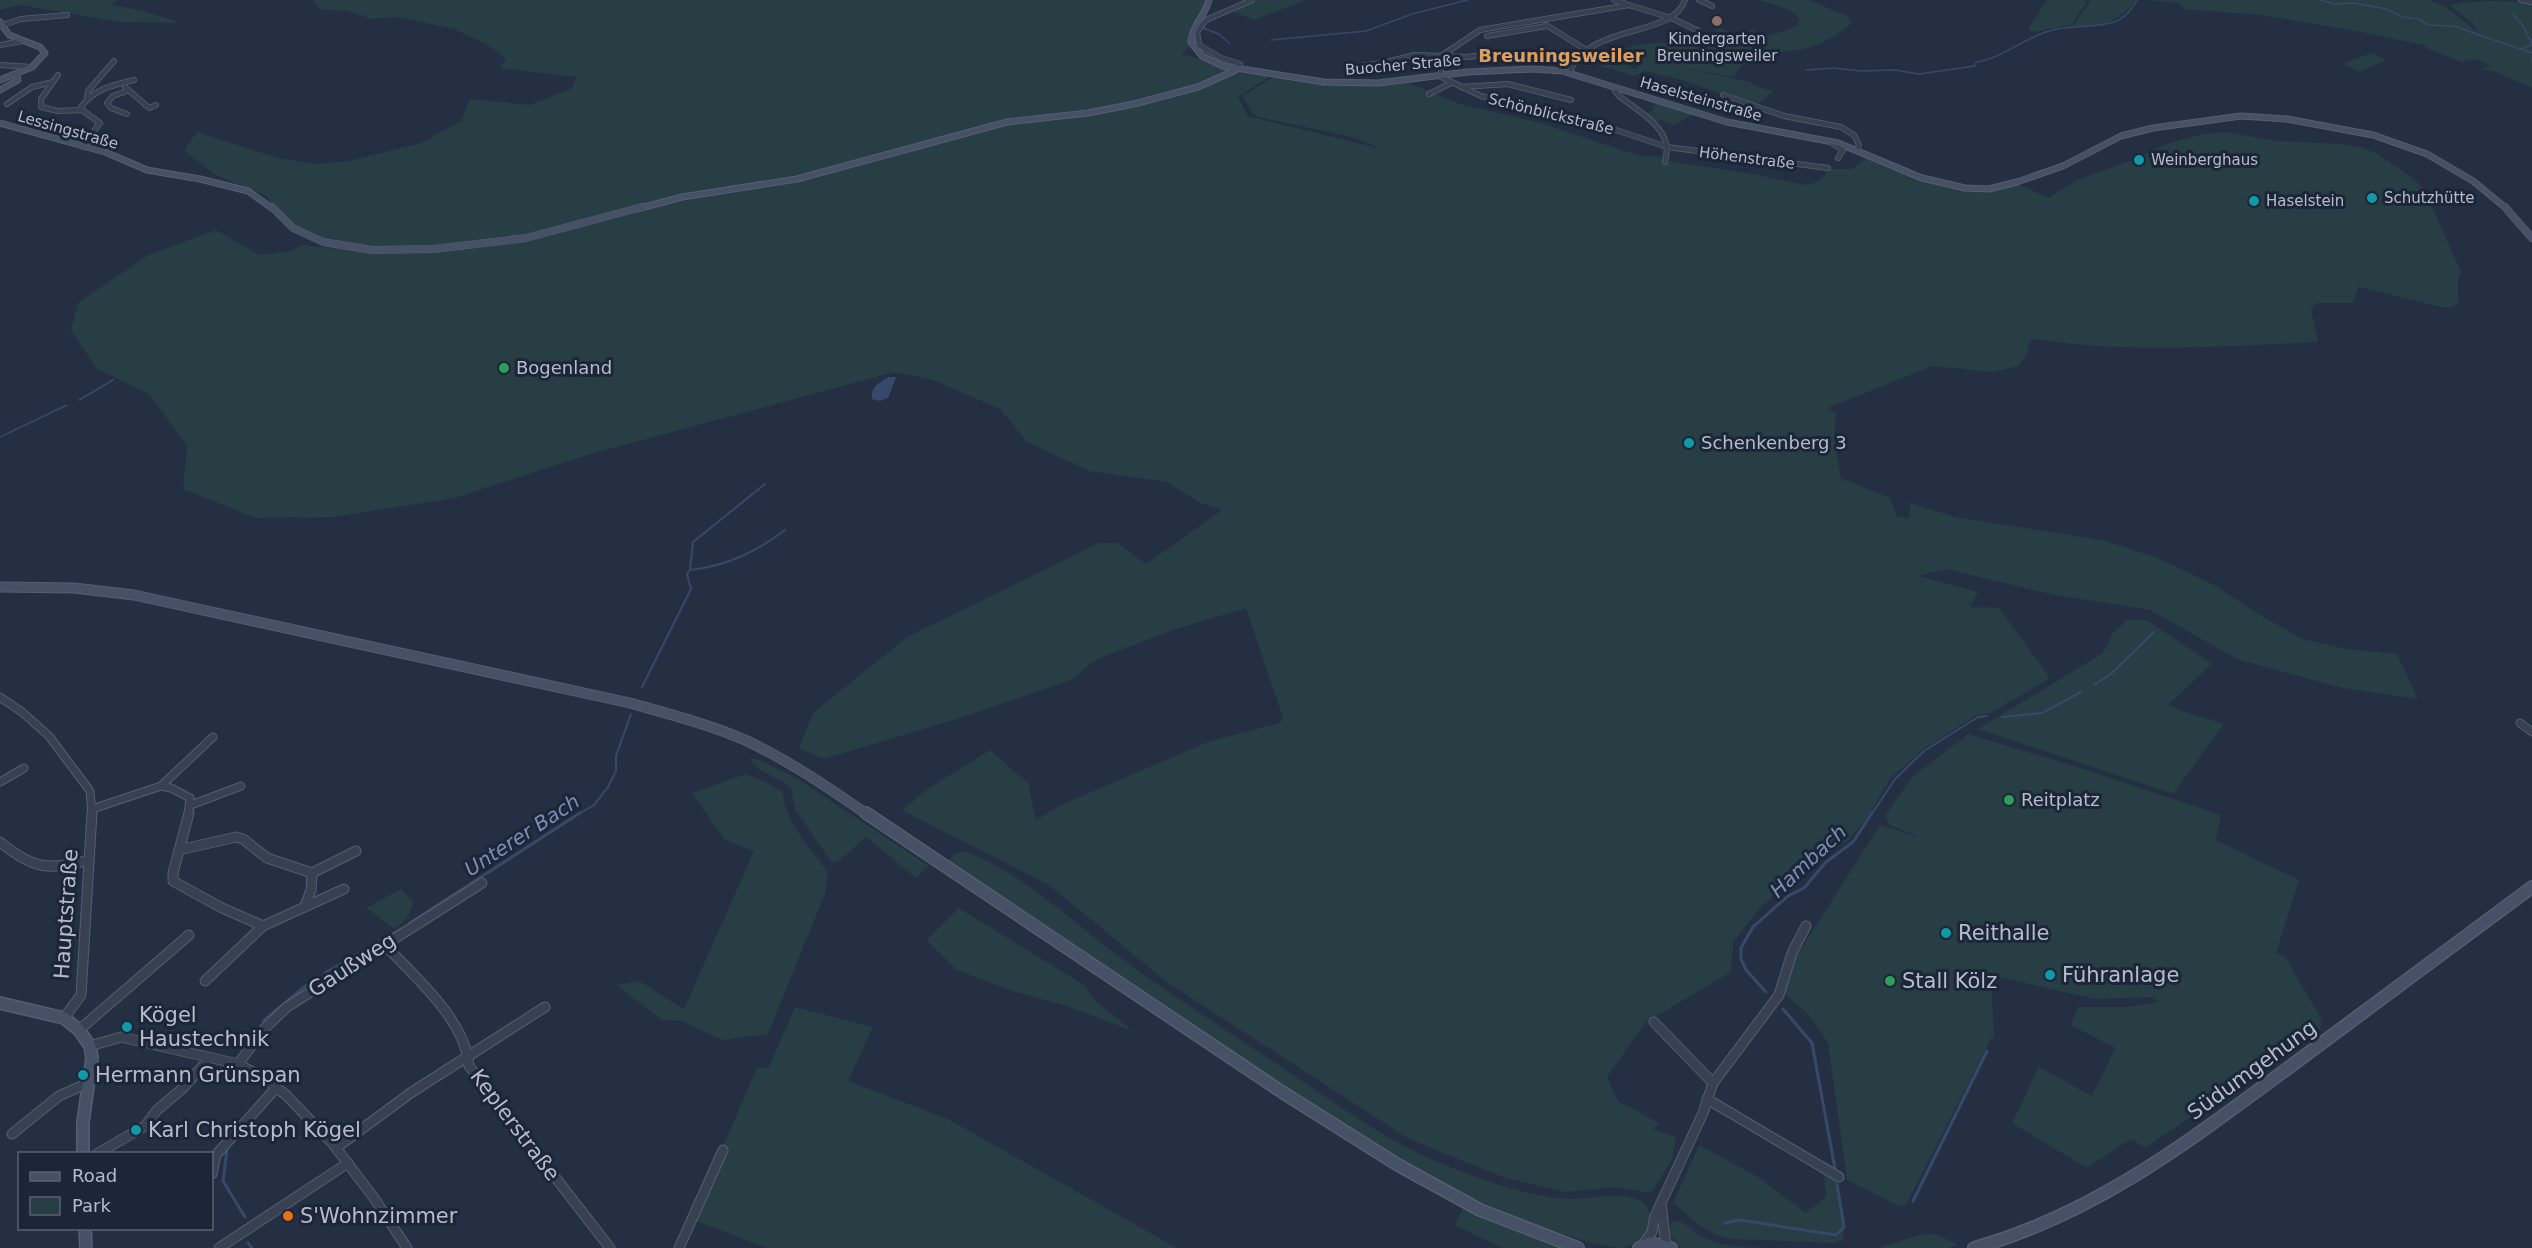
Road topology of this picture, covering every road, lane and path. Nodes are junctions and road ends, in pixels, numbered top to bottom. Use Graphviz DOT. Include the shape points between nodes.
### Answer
graph roads {
  1 [pos="1209,0"];
  2 [pos="1252,0"];
  3 [pos="1614,0"];
  4 [pos="1685,0"];
  5 [pos="1699,0"];
  6 [pos="2521,0"];
  7 [pos="2532,2"];
  8 [pos="1629,5"];
  9 [pos="1712,6"];
  10 [pos="67,15"];
  11 [pos="1671,18"];
  12 [pos="1539,20"];
  13 [pos="1,25"];
  14 [pos="1547,26"];
  15 [pos="1699,31"];
  16 [pos="1487,36"];
  17 [pos="22,41"];
  18 [pos="0,45"];
  19 [pos="1586,49"];
  20 [pos="1491,54"];
  21 [pos="1441,56"];
  22 [pos="114,61"];
  23 [pos="1383,63"];
  24 [pos="0,65"];
  25 [pos="31,67"];
  26 [pos="1236,70"];
  27 [pos="1569,73"];
  28 [pos="17,74"];
  29 [pos="1440,74"];
  30 [pos="58,75"];
  31 [pos="0,80"];
  32 [pos="134,80"];
  33 [pos="53,82"];
  34 [pos="122,83"];
  35 [pos="1451,83"];
  36 [pos="1461,87"];
  37 [pos="1618,89"];
  38 [pos="0,90"];
  39 [pos="127,91"];
  40 [pos="1430,94"];
  41 [pos="1723,95"];
  42 [pos="87,98"];
  43 [pos="1571,100"];
  44 [pos="8,104"];
  45 [pos="156,105"];
  46 [pos="82,110"];
  47 [pos="127,114"];
  48 [pos="0,123"];
  49 [pos="1828,141"];
  50 [pos="83,147"];
  51 [pos="1666,147"];
  52 [pos="1857,150"];
  53 [pos="1838,158"];
  54 [pos="1665,162"];
  55 [pos="1828,168"];
  56 [pos="2532,238"];
  57 [pos="0,587"];
  58 [pos="0,697"];
  59 [pos="2520,723"];
  60 [pos="2532,732"];
  61 [pos="213,737"];
  62 [pos="24,768"];
  63 [pos="0,782"];
  64 [pos="161,786"];
  65 [pos="242,786"];
  66 [pos="191,806"];
  67 [pos="92,809"];
  68 [pos="1,844"];
  69 [pos="179,850"];
  70 [pos="356,851"];
  71 [pos="89,860"];
  72 [pos="312,873"];
  73 [pos="482,883"];
  74 [pos="2532,887"];
  75 [pos="344,889"];
  76 [pos="305,906"];
  77 [pos="263,926"];
  78 [pos="1806,927"];
  79 [pos="189,935"];
  80 [pos="384,944"];
  81 [pos="205,981"];
  82 [pos="0,1003"];
  83 [pos="545,1007"];
  84 [pos="64,1018"];
  85 [pos="1654,1022"];
  86 [pos="79,1030"];
  87 [pos="90,1046"];
  88 [pos="468,1053"];
  89 [pos="209,1059"];
  90 [pos="238,1064"];
  91 [pos="88,1083"];
  92 [pos="1713,1083"];
  93 [pos="275,1089"];
  94 [pos="1707,1099"];
  95 [pos="12,1134"];
  96 [pos="336,1148"];
  97 [pos="723,1150"];
  98 [pos="82,1152"];
  99 [pos="100,1152"];
  100 [pos="213,1161"];
  101 [pos="348,1163"];
  102 [pos="1839,1177"];
  103 [pos="1661,1203"];
  104 [pos="85,1230"];
  105 [pos="1641,1246"];
  106 [pos="1669,1247"];
  107 [pos="86,1248"];
  108 [pos="219,1248"];
  109 [pos="407,1248"];
  110 [pos="610,1248"];
  111 [pos="679,1248"];
  112 [pos="1578,1248"];
  113 [pos="1974,1248"];
  1 -- 26 [label="street, Buocher Straße" via="1206,12 1194,27 1194,48 1206,58"];
  2 -- 26 [label="street" via="1206,20 1197,32 1199,45 1240,64"];
  3 -- 8 [label="street"];
  4 -- 11 [label="street"];
  5 -- 9 [label="street"];
  6 -- 7 [label="street"];
  8 -- 11 [label="street"];
  8 -- 12 [label="street"];
  10 -- 13 [label="street"];
  11 -- 15 [label="street"];
  11 -- 19 [label="street"];
  12 -- 14 [label="street"];
  12 -- 21 [label="street" via="1478,30"];
  13 -- 17 [label="street" via="9,35"];
  14 -- 16 [label="street"];
  14 -- 19 [label="street"];
  17 -- 18 [label="street"];
  17 -- 25 [label="street" via="40,47 45,53"];
  19 -- 27 [label="street" via="1571,62"];
  20 -- 21 [label="street"];
  21 -- 23 [label="street" via="1412,56"];
  21 -- 29 [label="street"];
  22 -- 42 [label="street" via="88,91"];
  23 -- 23 [label="street" via="1354,65 1349,67 1356,70"];
  24 -- 25 [label="street"];
  25 -- 28 [label="street"];
  26 -- 29 [label="street, Buocher Straße" via="1348,83"];
  26 -- 50 [label="street, Lessingstraße" via="1198,87 1134,104 1007,122 818,174 682,197 526,238 458,248 372,250 323,242 293,228 260,197 216,182 147,170"];
  27 -- 29 [label="street, Buocher Straße" via="1533,69"];
  27 -- 37 [label="street, Haselsteinstraße"];
  28 -- 31 [label="street"];
  28 -- 38 [label="street" via="18,80"];
  29 -- 35 [label="street, Schönblickstraße"];
  30 -- 33 [label="street"];
  32 -- 34 [label="street"];
  33 -- 44 [label="street" via="32,87"];
  33 -- 46 [label="street" via="41,99 42,107"];
  34 -- 39 [label="street"];
  34 -- 42 [label="street" via="105,87"];
  35 -- 36 [label="street, Schönblickstraße"];
  35 -- 40 [label="street"];
  36 -- 43 [label="street" via="1508,84"];
  36 -- 51 [label="street, Schönblickstraße" via="1494,99 1600,123"];
  37 -- 49 [label="street, Haselsteinstraße" via="1727,122"];
  37 -- 51 [label="street" via="1615,91 1621,98 1654,124"];
  39 -- 45 [label="street" via="149,108"];
  39 -- 47 [label="street" via="107,103"];
  41 -- 52 [label="street" via="1784,116 1840,128 1857,140"];
  42 -- 46 [label="street"];
  46 -- 50 [label="street" via="100,123"];
  48 -- 50 [label="street, Lessingstraße"];
  49 -- 52 [label="street, Haselsteinstraße"];
  49 -- 53 [label="street" via="1843,150"];
  51 -- 54 [label="street"];
  51 -- 55 [label="street, Höhenstraße"];
  52 -- 56 [label="street, Haselsteinstraße" via="1941,184 1989,189 2063,166 2138,131 2223,117 2270,117 2361,132 2427,154 2473,181 2506,208"];
  57 -- 112 [label="street" via="74,588 134,595 630,702 746,741 818,781 1282,1092 1398,1165 1480,1210"];
  58 -- 67 [label="street, Hauptstraße" via="49,736 90,791"];
  59 -- 60 [label="street"];
  61 -- 64 [label="street"];
  62 -- 63 [label="street"];
  64 -- 66 [label="street" via="190,798"];
  64 -- 67 [label="street"];
  65 -- 66 [label="street"];
  66 -- 69 [label="street"];
  67 -- 71 [label="street, Hauptstraße"];
  68 -- 71 [label="street" via="33,865 47,869"];
  69 -- 72 [label="street" via="236,837 267,858"];
  69 -- 77 [label="street" via="173,881 220,908"];
  70 -- 72 [label="street"];
  71 -- 84 [label="street, Hauptstraße" via="81,995"];
  72 -- 76 [label="street"];
  73 -- 80 [label="street, Gaußweg"];
  74 -- 113 [label="street, Südumgehung" via="2163,1159 2116,1189 2049,1222"];
  75 -- 76 [label="street"];
  76 -- 77 [label="street"];
  77 -- 81 [label="street"];
  78 -- 92 [label="street" via="1792,953 1779,995"];
  79 -- 86 [label="street"];
  80 -- 88 [label="street, Keplerstraße" via="444,1007"];
  80 -- 90 [label="street, Gaußweg" via="287,1007"];
  82 -- 84 [label="street"];
  83 -- 88 [label="street"];
  84 -- 86 [label="street"];
  85 -- 92 [label="street"];
  86 -- 87 [label="street"];
  87 -- 89 [label="street" via="122,1037"];
  87 -- 91 [label="street"];
  88 -- 96 [label="street" via="382,1111"];
  88 -- 110 [label="street, Keplerstraße" via="469,1066 490,1096"];
  89 -- 90 [label="street"];
  89 -- 99 [label="street" via="145,1126"];
  90 -- 93 [label="street" via="254,1071"];
  91 -- 95 [label="street" via="58,1096"];
  91 -- 98 [label="street"];
  92 -- 94 [label="street"];
  93 -- 96 [label="street" via="309,1117"];
  93 -- 100 [label="street"];
  94 -- 102 [label="street"];
  94 -- 103 [label="street"];
  96 -- 101 [label="street"];
  97 -- 111 [label="street"];
  101 -- 108 [label="street"];
  101 -- 109 [label="street"];
  103 -- 105 [label="street" via="1652,1232"];
  103 -- 106 [label="street"];
  104 -- 107 [label="street"];
  105 -- 106 [label="street" via="1650,1243"];
}
